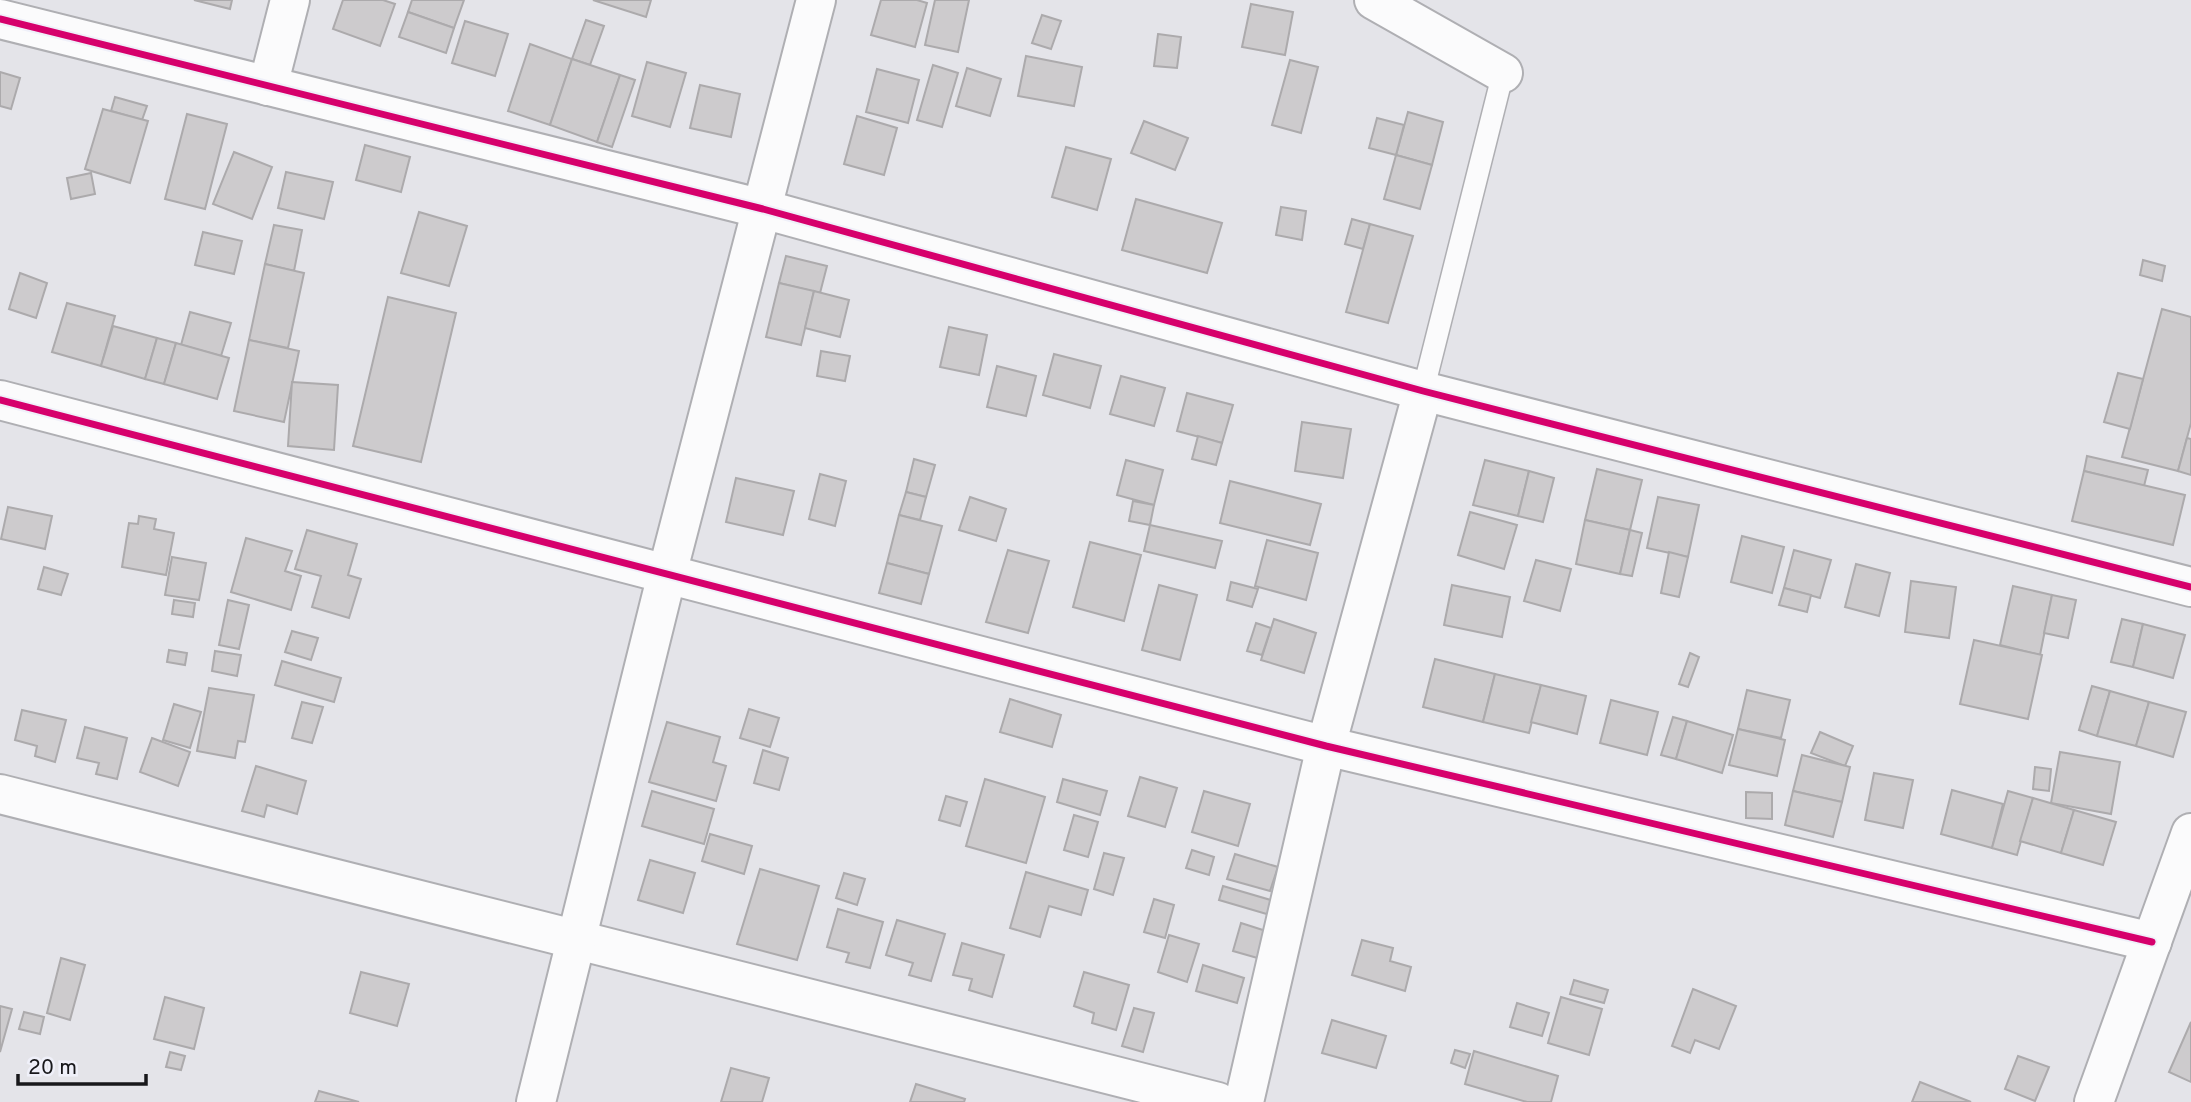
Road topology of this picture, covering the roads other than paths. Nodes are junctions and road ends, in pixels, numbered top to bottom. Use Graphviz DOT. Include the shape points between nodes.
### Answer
graph roads {
  1 [pos="290,0"];
  2 [pos="816,0"];
  3 [pos="1374,0"];
  4 [pos="0,19"];
  5 [pos="1503,73"];
  6 [pos="268,86"];
  7 [pos="763,209"];
  8 [pos="1423,391"];
  9 [pos="0,400"];
  10 [pos="667,574"];
  11 [pos="2191,587"];
  12 [pos="1326,746"];
  13 [pos="0,794"];
  14 [pos="2191,833"];
  15 [pos="2178,914"];
  16 [pos="578,939"];
  17 [pos="2152,942"];
  18 [pos="536,1102"];
  19 [pos="1218,1102"];
  20 [pos="1244,1102"];
  21 [pos="2094,1102"];
  1 -- 6 [label="street"];
  2 -- 7 [label="street"];
  3 -- 5 [label="street"];
  4 -- 6 [label="street"];
  5 -- 8 [label="lane"];
  6 -- 7 [label="street"];
  7 -- 8 [label="street"];
  7 -- 10 [label="street"];
  8 -- 11 [label="street"];
  8 -- 12 [label="street"];
  9 -- 10 [label="street"];
  10 -- 12 [label="street"];
  10 -- 16 [label="street"];
  12 -- 17 [label="street"];
  12 -- 20 [label="street"];
  13 -- 16 [label="street"];
  14 -- 15 [label="street"];
  15 -- 17 [label="street"];
  16 -- 18 [label="street"];
  16 -- 19 [label="street"];
  17 -- 21 [label="street"];
}
